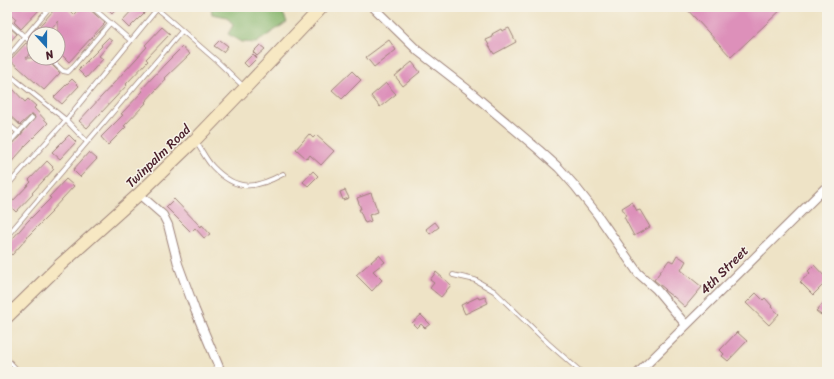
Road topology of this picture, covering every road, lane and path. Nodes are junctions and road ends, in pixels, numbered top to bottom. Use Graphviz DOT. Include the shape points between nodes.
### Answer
graph roads {
  1 [pos="50,7"];
  2 [pos="92,7"];
  3 [pos="322,7"];
  4 [pos="373,7"];
  5 [pos="156,8"];
  6 [pos="7,21"];
  7 [pos="110,23"];
  8 [pos="182,31"];
  9 [pos="24,36"];
  10 [pos="130,40"];
  11 [pos="7,58"];
  12 [pos="58,66"];
  13 [pos="7,72"];
  14 [pos="245,88"];
  15 [pos="32,118"];
  16 [pos="66,120"];
  17 [pos="7,123"];
  18 [pos="19,133"];
  19 [pos="194,140"];
  20 [pos="87,142"];
  21 [pos="7,145"];
  22 [pos="283,174"];
  23 [pos="7,186"];
  24 [pos="827,186"];
  25 [pos="139,194"];
  26 [pos="7,236"];
  27 [pos="453,276"];
  28 [pos="7,317"];
  29 [pos="686,325"];
  30 [pos="7,359"];
  31 [pos="19,372"];
  32 [pos="221,372"];
  33 [pos="581,372"];
  34 [pos="639,372"];
  1 -- 9 [label="lane"];
  2 -- 7 [label="lane"];
  3 -- 14 [label="main road, Twinpalm Road"];
  4 -- 29 [label="street" via="418,51 559,168 597,214 638,273 656,289"];
  5 -- 8 [label="lane"];
  5 -- 10 [label="lane"];
  6 -- 9 [label="lane"];
  7 -- 10 [label="lane"];
  7 -- 12 [label="lane" via="68,72"];
  8 -- 14 [label="lane"];
  8 -- 20 [label="lane"];
  9 -- 11 [label="lane"];
  10 -- 16 [label="lane"];
  13 -- 16 [label="lane"];
  14 -- 19 [label="main road, Twinpalm Road"];
  15 -- 18 [label="lane"];
  16 -- 20 [label="lane"];
  16 -- 23 [label="lane"];
  17 -- 18 [label="lane"];
  18 -- 21 [label="lane"];
  19 -- 22 [label="lane" via="213,167 228,180 242,186 256,186"];
  19 -- 25 [label="main road, Twinpalm Road"];
  20 -- 26 [label="lane"];
  24 -- 29 [label="street, 4th Street"];
  25 -- 28 [label="main road, Twinpalm Road" via="60,264"];
  25 -- 32 [label="street" via="163,215 168,225 178,264"];
  27 -- 33 [label="lane" via="475,280 494,291"];
  29 -- 34 [label="street, 4th Street"];
  30 -- 31 [label="lane"];
}
